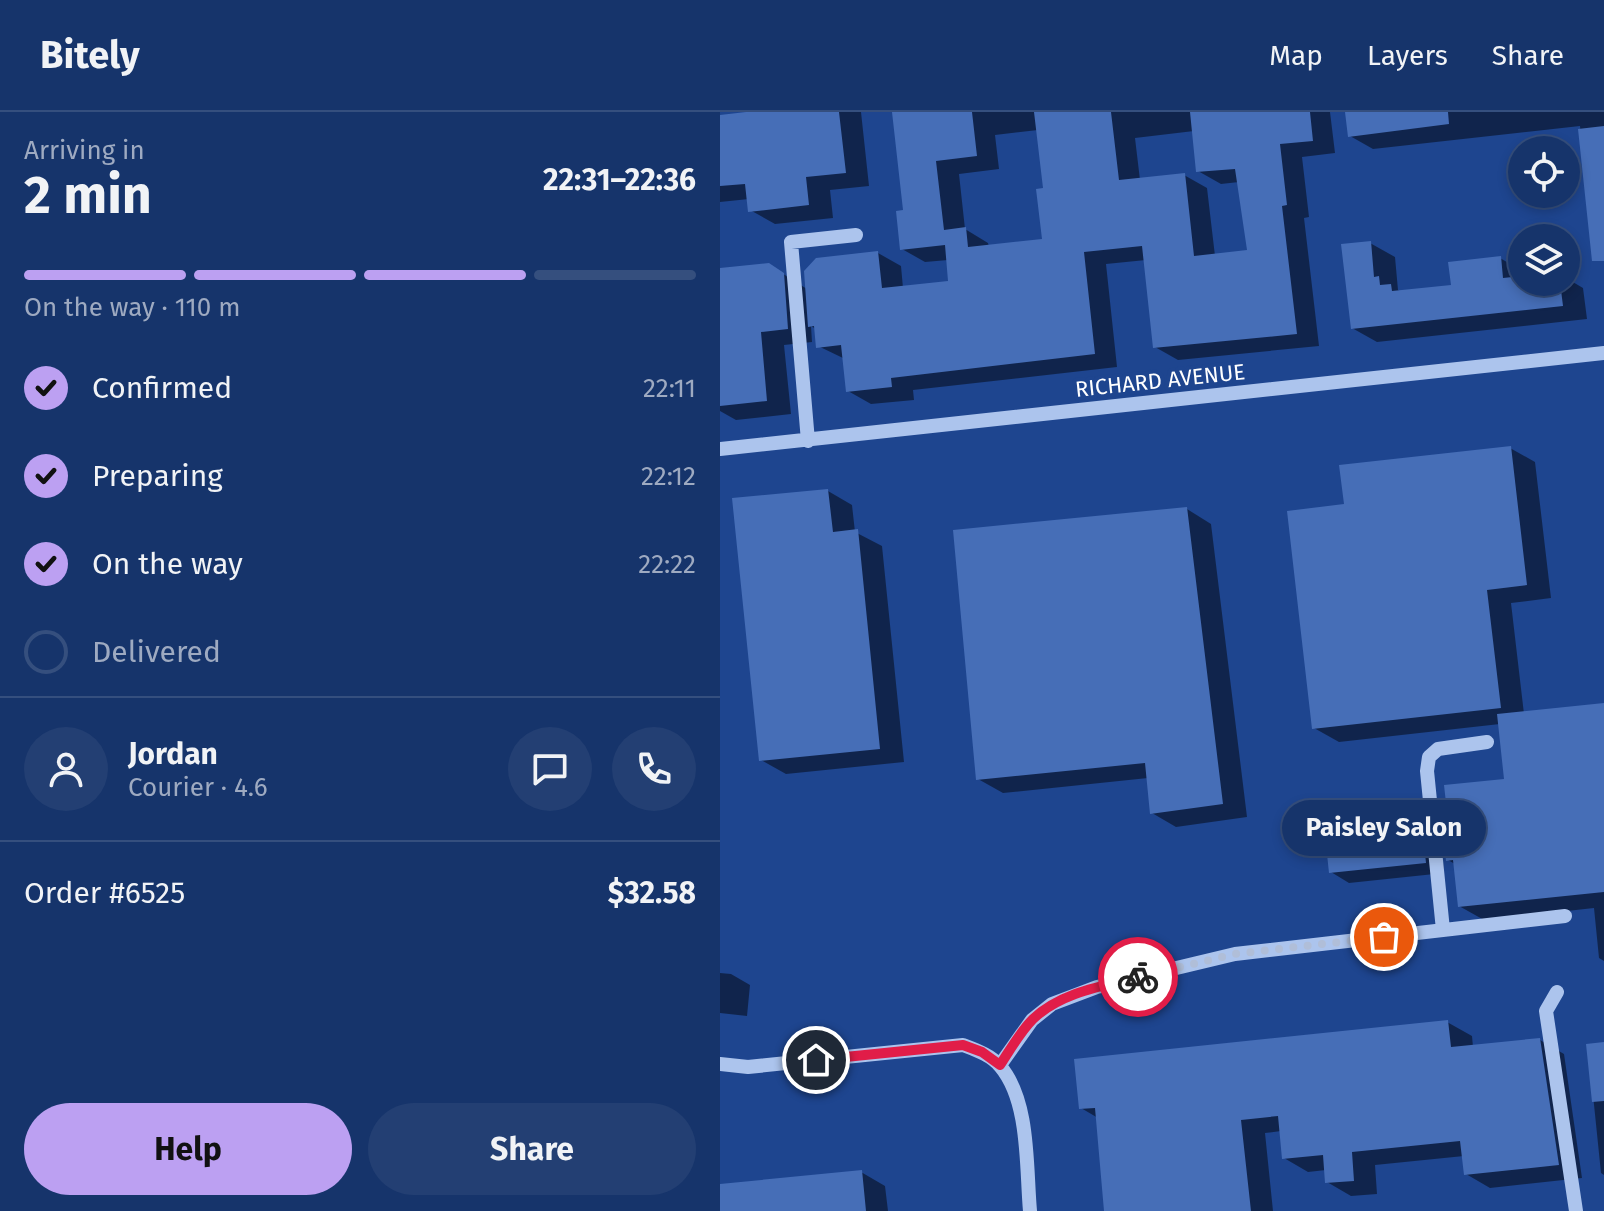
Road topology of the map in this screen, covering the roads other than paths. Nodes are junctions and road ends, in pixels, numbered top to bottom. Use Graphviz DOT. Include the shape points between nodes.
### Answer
graph roads {
  1 [pos="856,235"];
  2 [pos="1604,353"];
  3 [pos="808,441"];
  4 [pos="720,449"];
  5 [pos="1487,742"];
  6 [pos="1565,916"];
  7 [pos="1443,930"];
  8 [pos="1557,992"];
  9 [pos="720,1064"];
  10 [pos="1000,1065"];
  11 [pos="1030,1211"];
  12 [pos="1576,1211"];
  1 -- 3 [label="street" via="791,242"];
  2 -- 3 [label="street, RICHARD AVENUE"];
  3 -- 4 [label="street, RICHARD AVENUE"];
  5 -- 7 [label="street" via="1438,749 1429,757"];
  6 -- 7 [label="street"];
  7 -- 10 [label="street" via="1235,954 1097,987 1052,1004 1032,1020"];
  8 -- 12 [label="street" via="1546,1011"];
  9 -- 10 [label="street" via="748,1067 963,1045"];
  10 -- 11 [label="street" via="1020,1101"];
}
